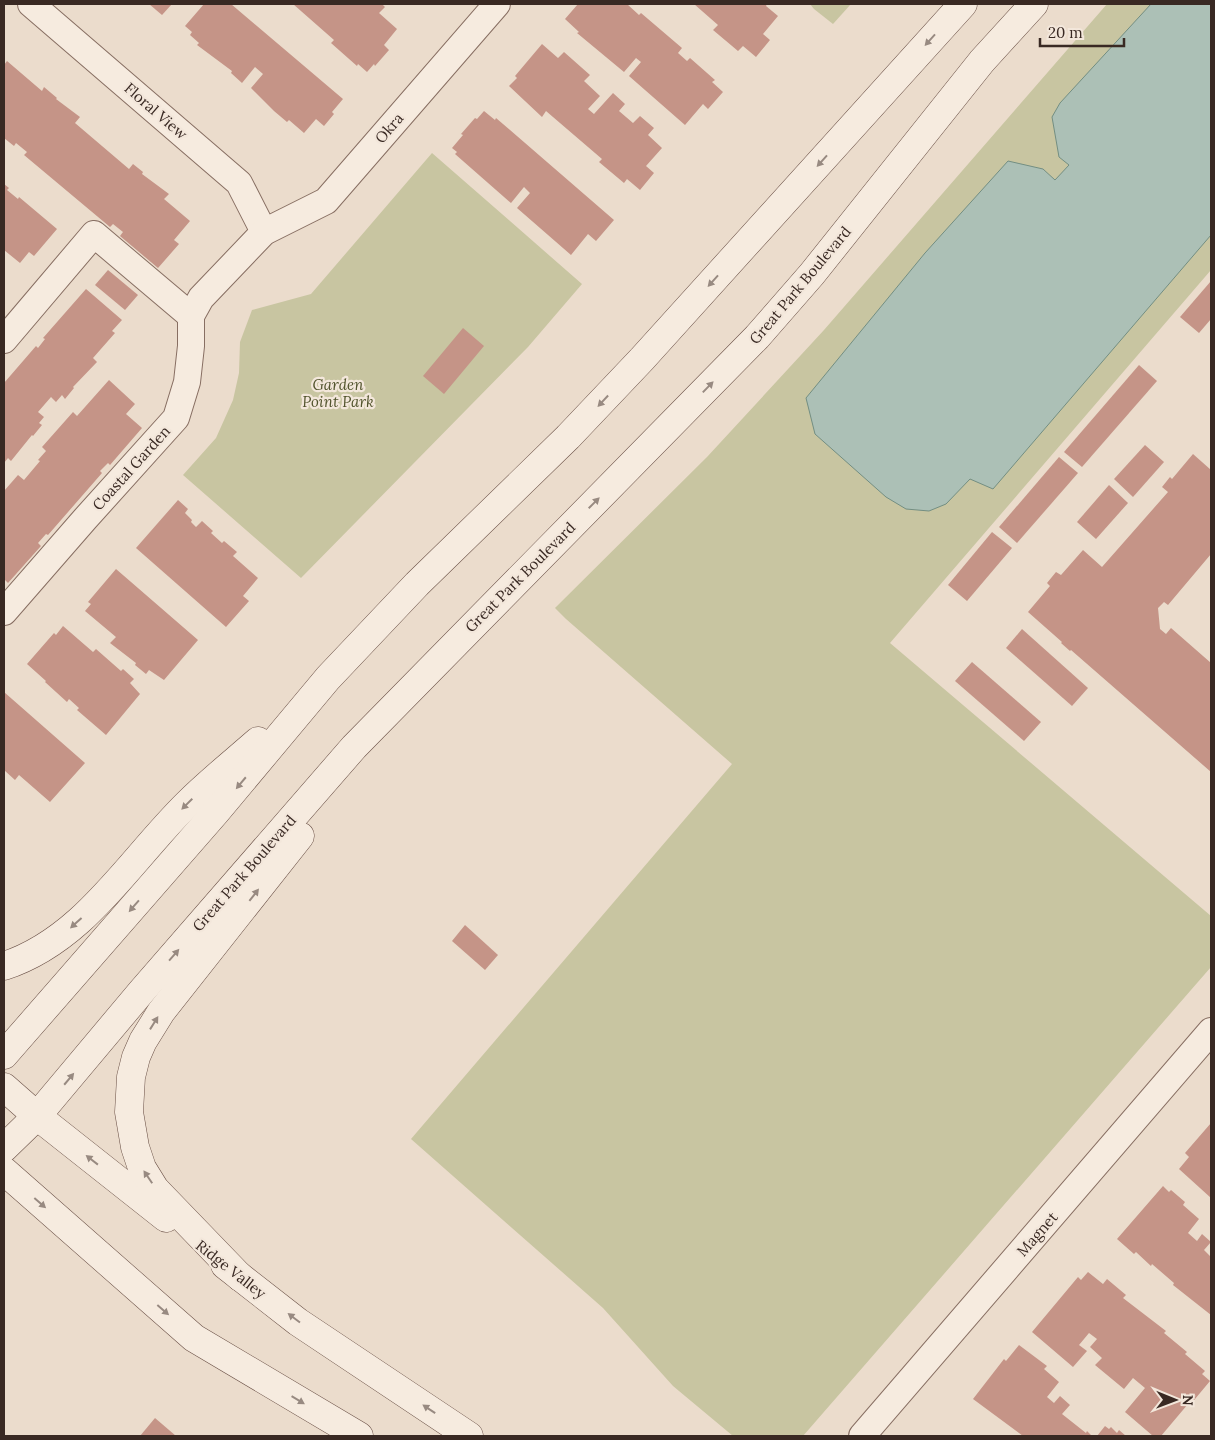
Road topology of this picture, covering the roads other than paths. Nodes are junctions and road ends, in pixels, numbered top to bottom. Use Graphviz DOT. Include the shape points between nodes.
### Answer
graph roads {
  1 [pos="31,4"];
  2 [pos="497,4"];
  3 [pos="963,4"];
  4 [pos="1034,4"];
  5 [pos="264,232"];
  6 [pos="191,316"];
  7 [pos="4,340"];
  8 [pos="4,612"];
  9 [pos="439,659"];
  10 [pos="328,678"];
  11 [pos="4,966"];
  12 [pos="1211,1031"];
  13 [pos="4,1055"];
  14 [pos="4,1087"];
  15 [pos="38,1116"];
  16 [pos="4,1148"];
  17 [pos="4,1171"];
  18 [pos="240,1277"];
  19 [pos="359,1436"];
  20 [pos="470,1436"];
  21 [pos="862,1436"];
  1 -- 5 [label="street, Floral View" via="239,183"];
  2 -- 5 [label="street, Okra" via="326,200"];
  3 -- 10 [label="main road, one-way" via="642,359 568,437 417,584"];
  9 -- 4 [label="main road, Great Park Boulevard, one-way" via="757,337 812,274 982,61"];
  5 -- 6 [label="street" via="201,298"];
  6 -- 7 [label="street" via="94,234"];
  6 -- 8 [label="street, Coastal Garden" via="187,382 176,418"];
  15 -- 9 [label="main road, Great Park Boulevard, one-way" via="354,747"];
  18 -- 9 [label="main road, one-way" via="155,1188 142,1168 129,1112 136,1057 161,1012"];
  10 -- 11 [label="main road, one-way" via="186,805 94,907 60,937"];
  10 -- 13 [label="main road, one-way"];
  12 -- 21 [label="street, Magnet"];
  14 -- 15 [label="main road, Ridge Valley"];
  15 -- 16 [label="main road, Great Park Boulevard"];
  18 -- 15 [label="main road, Ridge Valley, one-way"];
  17 -- 19 [label="main road, one-way" via="194,1338"];
  20 -- 18 [label="main road, Ridge Valley, one-way" via="298,1322"];
}
